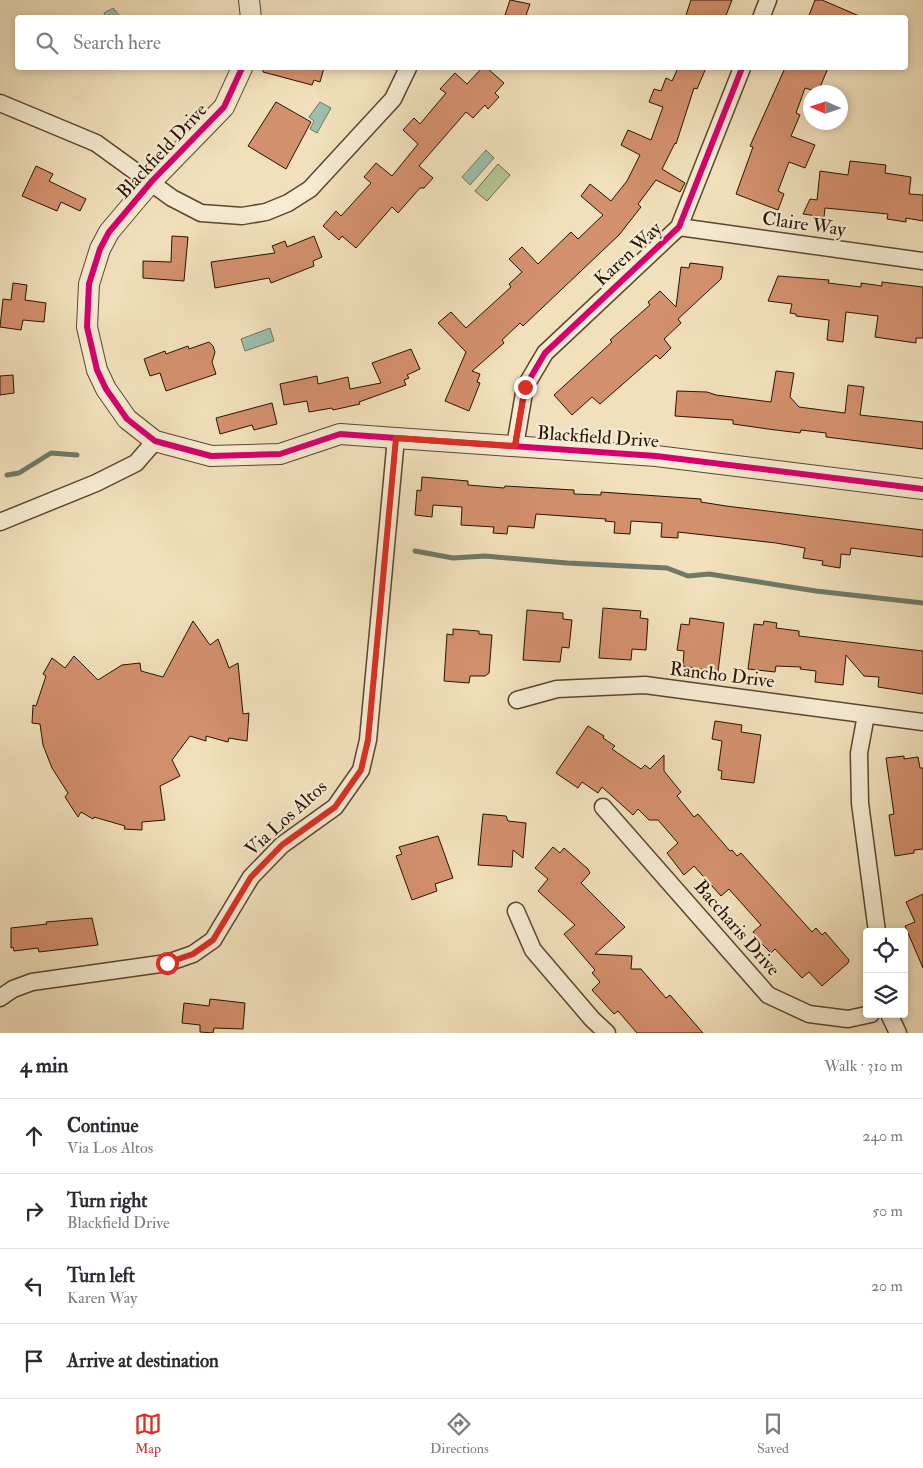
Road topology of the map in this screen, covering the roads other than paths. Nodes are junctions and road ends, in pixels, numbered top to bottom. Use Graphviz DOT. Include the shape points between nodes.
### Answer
graph roads {
  1 [pos="248,0"];
  2 [pos="768,0"];
  3 [pos="250,15"];
  4 [pos="763,15"];
  5 [pos="241,70"];
  6 [pos="407,70"];
  7 [pos="741,70"];
  8 [pos="0,103"];
  9 [pos="152,181"];
  10 [pos="679,227"];
  11 [pos="923,261"];
  12 [pos="396,438"];
  13 [pos="155,441"];
  14 [pos="515,446"];
  15 [pos="923,489"];
  16 [pos="0,522"];
  17 [pos="517,700"];
  18 [pos="866,715"];
  19 [pos="923,722"];
  20 [pos="603,807"];
  21 [pos="516,911"];
  22 [pos="876,928"];
  23 [pos="0,998"];
  24 [pos="863,1016"];
  25 [pos="891,1018"];
  26 [pos="607,1033"];
  27 [pos="898,1033"];
  1 -- 3 [label="street"];
  2 -- 4 [label="street"];
  5 -- 9 [label="street, Blackfield Drive" via="224,107"];
  6 -- 9 [label="street" via="393,99 375,120 310,189 288,203 266,212 242,216 201,213 172,198"];
  7 -- 10 [label="street, Karen Way"];
  8 -- 9 [label="street" via="96,143"];
  9 -- 13 [label="street, Blackfield Drive" via="121,216 100,249 89,284 87,304 91,350 106,389 127,418"];
  10 -- 11 [label="street, Claire Way"];
  10 -- 14 [label="street, Karen Way" via="545,353 525,387"];
  12 -- 13 [label="street, Blackfield Drive" via="340,434 280,454 211,456"];
  12 -- 14 [label="street, Blackfield Drive"];
  12 -- 23 [label="street, Via Los Altos" via="368,740 361,770 335,807 282,845 251,877 213,940 193,954 167,963 32,982"];
  13 -- 16 [label="street" via="136,463"];
  14 -- 15 [label="street, Blackfield Drive" via="724,463"];
  17 -- 18 [label="street, Rancho Drive" via="557,689 645,685"];
  18 -- 19 [label="street, Rancho Drive"];
  18 -- 22 [label="street" via="859,753 860,803"];
  20 -- 24 [label="street, Baccharis Drive" via="768,995 809,1014 848,1019"];
  21 -- 26 [label="street" via="533,950"];
  25 -- 27 [label="street"];
}
